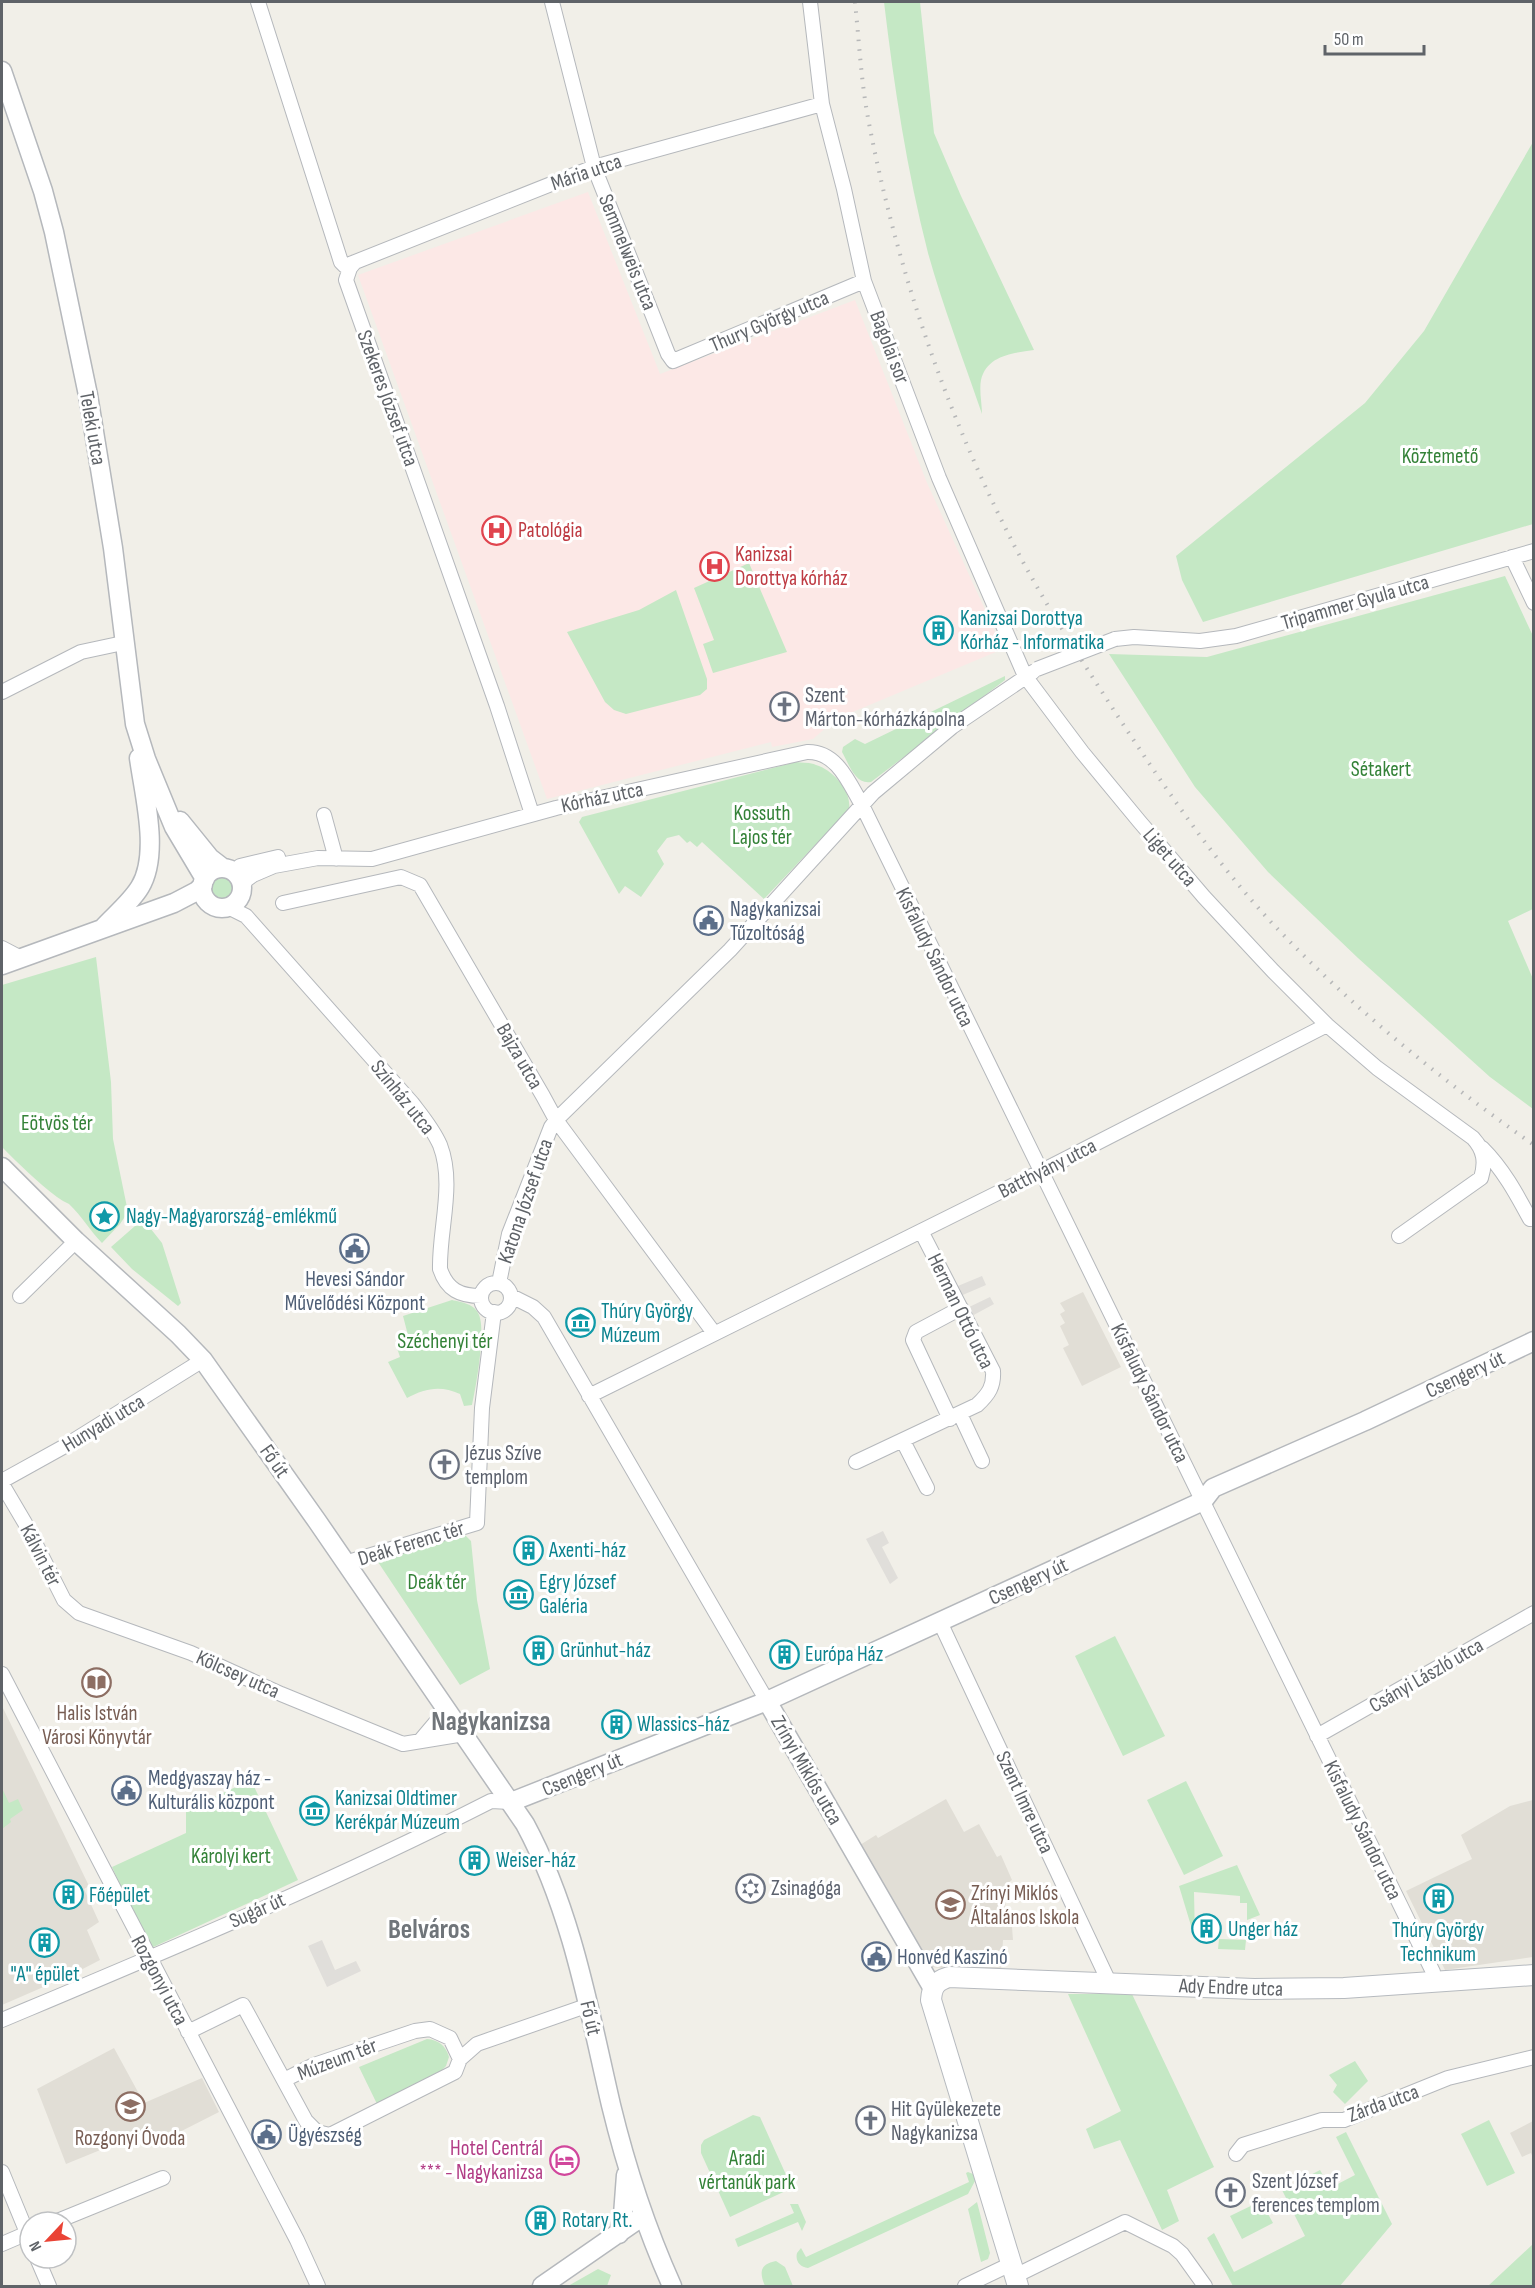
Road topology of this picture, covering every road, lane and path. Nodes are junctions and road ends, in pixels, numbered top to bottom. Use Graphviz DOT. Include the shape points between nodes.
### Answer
graph roads {
  1 [pos="258,2"];
  2 [pos="552,2"];
  3 [pos="810,2"];
  4 [pos="2,71"];
  5 [pos="822,104"];
  6 [pos="594,167"];
  7 [pos="356,262"];
  8 [pos="864,281"];
  9 [pos="673,360"];
  10 [pos="1533,551"];
  11 [pos="1512,557"];
  12 [pos="1533,603"];
  13 [pos="123,642"];
  14 [pos="1031,673"];
  15 [pos="2,692"];
  16 [pos="135,724"];
  17 [pos="159,790"];
  18 [pos="862,805"];
  19 [pos="532,814"];
  20 [pos="324,815"];
  21 [pos="318,858"];
  22 [pos="336,859"];
  23 [pos="228,870"];
  24 [pos="204,882"];
  25 [pos="231,900"];
  26 [pos="283,903"];
  27 [pos="103,928"];
  28 [pos="2,948"];
  29 [pos="21,958"];
  30 [pos="2,965"];
  31 [pos="1327,1025"];
  32 [pos="555,1120"];
  33 [pos="1482,1148"];
  34 [pos="2,1167"];
  35 [pos="1040,1172"];
  36 [pos="1530,1219"];
  37 [pos="921,1231"];
  38 [pos="1399,1236"];
  39 [pos="76,1241"];
  40 [pos="499,1283"];
  41 [pos="20,1296"];
  42 [pos="482,1296"];
  43 [pos="511,1296"];
  44 [pos="961,1308"];
  45 [pos="494,1312"];
  46 [pos="714,1333"];
  47 [pos="1533,1341"];
  48 [pos="203,1360"];
  49 [pos="589,1396"];
  50 [pos="955,1417"];
  51 [pos="903,1441"];
  52 [pos="982,1461"];
  53 [pos="856,1462"];
  54 [pos="2,1483"];
  55 [pos="927,1488"];
  56 [pos="1203,1501"];
  57 [pos="345,1563"];
  58 [pos="61,1595"];
  59 [pos="1533,1613"];
  60 [pos="940,1622"];
  61 [pos="2,1674"];
  62 [pos="767,1701"];
  63 [pos="447,1709"];
  64 [pos="464,1734"];
  65 [pos="1317,1736"];
  66 [pos="420,1741"];
  67 [pos="511,1802"];
  68 [pos="150,1958"];
  69 [pos="1533,1975"];
  70 [pos="1109,1982"];
  71 [pos="1432,1982"];
  72 [pos="932,1987"];
  73 [pos="589,2006"];
  74 [pos="2,2020"];
  75 [pos="188,2032"];
  76 [pos="1533,2057"];
  77 [pos="460,2059"];
  78 [pos="284,2080"];
  79 [pos="1236,2154"];
  80 [pos="627,2164"];
  81 [pos="2,2172"];
  82 [pos="163,2178"];
  83 [pos="18,2210"];
  84 [pos="78,2213"];
  85 [pos="644,2216"];
  86 [pos="618,2234"];
  87 [pos="18,2239"];
  88 [pos="2,2244"];
  89 [pos="42,2270"];
  90 [pos="1014,2276"];
  91 [pos="49,2286"];
  92 [pos="318,2286"];
  93 [pos="542,2286"];
  94 [pos="672,2286"];
  95 [pos="965,2286"];
  96 [pos="1205,2286"];
  1 -- 7 [label="street" via="341,262 345,266"];
  2 -- 6 [label="street, Semmelweis utca"];
  3 -- 5 [label="street, Bagolai sor"];
  4 -- 13 [label="street, Teleki utca" via="54,232 101,471"];
  5 -- 6 [label="street, Mária utca"];
  5 -- 8 [label="street, Bagolai sor"];
  6 -- 7 [label="street, Mária utca"];
  6 -- 9 [label="street, Semmelweis utca"];
  7 -- 19 [label="street, Szekeres József utca" via="346,280"];
  8 -- 9 [label="street, Thury György utca"];
  8 -- 14 [label="street, Bagolai sor" via="939,477"];
  10 -- 11 [label="street, Tripammer Gyula utca"];
  11 -- 12 [label="street"];
  11 -- 14 [label="street, Tripammer Gyula utca, bridge" via="1215,640 1115,639"];
  13 -- 15 [label="street" via="81,652"];
  13 -- 16 [label="street, Teleki utca"];
  14 -- 18 [label="street" via="951,727"];
  14 -- 31 [label="street, Liget utca" via="1089,761 1204,897"];
  16 -- 17 [label="street, Teleki utca"];
  16 -- 27 [label="street" via="150,843 147,872 134,896"];
  17 -- 23 [label="street, Teleki utca" via="210,858"];
  17 -- 24 [label="street, Teleki utca" via="177,834"];
  18 -- 19 [label="street, Kórház utca" via="842,770 830,758 807,752"];
  18 -- 32 [label="street" via="730,950"];
  18 -- 35 [label="street, Kisfaludy Sándor utca"];
  19 -- 22 [label="street, Kórház utca" via="381,856"];
  20 -- 22 [label="street"];
  21 -- 22 [label="street, Kórház utca"];
  21 -- 23 [label="street, Kórház utca" via="298,853"];
  21 -- 25 [label="street, Kórház utca" via="266,869 246,880"];
  23 -- 24 [label="street" via="212,871"];
  23 -- 25 [label="street" via="241,882"];
  24 -- 25 [label="street" via="205,898"];
  24 -- 27 [label="street" via="197,891 174,903"];
  25 -- 27 [label="street"];
  25 -- 42 [label="street, Színház utca" via="430,1127 443,1154 446,1174 440,1269 443,1279 463,1295"];
  26 -- 32 [label="street, Bajza utca" via="401,878 420,885"];
  27 -- 29 [label="street"];
  28 -- 29 [label="street"];
  29 -- 30 [label="street"];
  31 -- 33 [label="street"];
  31 -- 35 [label="street, Batthyány utca"];
  32 -- 40 [label="street, Katona József utca" via="509,1234"];
  32 -- 46 [label="street, Bajza utca"];
  33 -- 36 [label="street" via="1510,1181"];
  33 -- 38 [label="street" via="1481,1178"];
  34 -- 39 [label="street"];
  35 -- 37 [label="street, Batthyány utca"];
  35 -- 56 [label="street, Kisfaludy Sándor utca"];
  37 -- 44 [label="street, Herman Ottó utca"];
  37 -- 46 [label="street, Batthyány utca"];
  39 -- 41 [label="street"];
  39 -- 48 [label="street"];
  40 -- 42 [label="street" via="485,1288"];
  40 -- 43 [label="street"];
  42 -- 45 [label="street" via="483,1305"];
  43 -- 45 [label="street" via="505,1309"];
  43 -- 49 [label="street, Zrínyi Miklós utca" via="544,1317"];
  44 -- 50 [label="street, Herman Ottó utca" via="993,1371 994,1382 985,1397"];
  44 -- 50 [label="street" via="914,1336 915,1345"];
  45 -- 57 [label="street, Deák Ferenc tér" via="482,1408 477,1523"];
  46 -- 49 [label="street, Batthyány utca"];
  47 -- 56 [label="street, Csengery út" via="1213,1488"];
  48 -- 54 [label="street, Hunyadi utca"];
  48 -- 57 [label="street, Fő út"];
  49 -- 62 [label="street, Zrínyi Miklós utca"];
  50 -- 51 [label="street, Herman Ottó utca"];
  50 -- 52 [label="street"];
  51 -- 53 [label="street, Herman Ottó utca"];
  51 -- 55 [label="street"];
  54 -- 58 [label="street, Kálvin tér"];
  56 -- 60 [label="street, Csengery út"];
  56 -- 65 [label="street, Kisfaludy Sándor utca"];
  57 -- 63 [label="street"];
  58 -- 66 [label="street, Kölcsey utca" via="79,1613 191,1653 403,1744"];
  59 -- 65 [label="street, Csányi László utca"];
  60 -- 62 [label="street, Csengery út"];
  60 -- 70 [label="street, Szent Imre utca"];
  61 -- 68 [label="street, Rozgonyi utca"];
  62 -- 67 [label="street, Csengery út"];
  62 -- 72 [label="street, Zrínyi Miklós utca"];
  63 -- 64 [label="street"];
  63 -- 66 [label="street"];
  64 -- 66 [label="street, Kölcsey utca"];
  64 -- 67 [label="street"];
  65 -- 71 [label="street, Kisfaludy Sándor utca" via="1433,1972"];
  67 -- 68 [label="street, Sugár út" via="491,1801"];
  67 -- 73 [label="street, Fő út" via="549,1875"];
  68 -- 74 [label="street, Sugár út"];
  68 -- 75 [label="street, Rozgonyi utca"];
  69 -- 71 [label="main road, Ady Endre utca"];
  70 -- 71 [label="main road, Ady Endre utca" via="1254,1989"];
  70 -- 72 [label="main road, Ady Endre utca" via="949,1977"];
  72 -- 90 [label="main road, Zrínyi Miklós utca" via="933,2010"];
  73 -- 77 [label="street, Múzeum tér" via="477,2044"];
  73 -- 80 [label="street, Fő út"];
  75 -- 78 [label="street" via="243,2005"];
  75 -- 92 [label="street, Rozgonyi utca"];
  76 -- 79 [label="street, Zárda utca" via="1448,2078 1344,2120 1322,2120 1243,2145"];
  77 -- 78 [label="street, Múzeum tér" via="450,2038 430,2029 314,2066"];
  77 -- 78 [label="street, Múzeum tér" via="455,2072 330,2135 311,2128"];
  80 -- 85 [label="street, Fő út"];
  80 -- 86 [label="street"];
  81 -- 83 [label="street"];
  82 -- 84 [label="street"];
  85 -- 86 [label="street"];
  85 -- 94 [label="street, Fő út"];
  86 -- 93 [label="street"];
  87 -- 88 [label="street"];
  89 -- 91 [label="street"];
  90 -- 95 [label="street"];
  90 -- 96 [label="street" via="1125,2222 1173,2246"];
}
